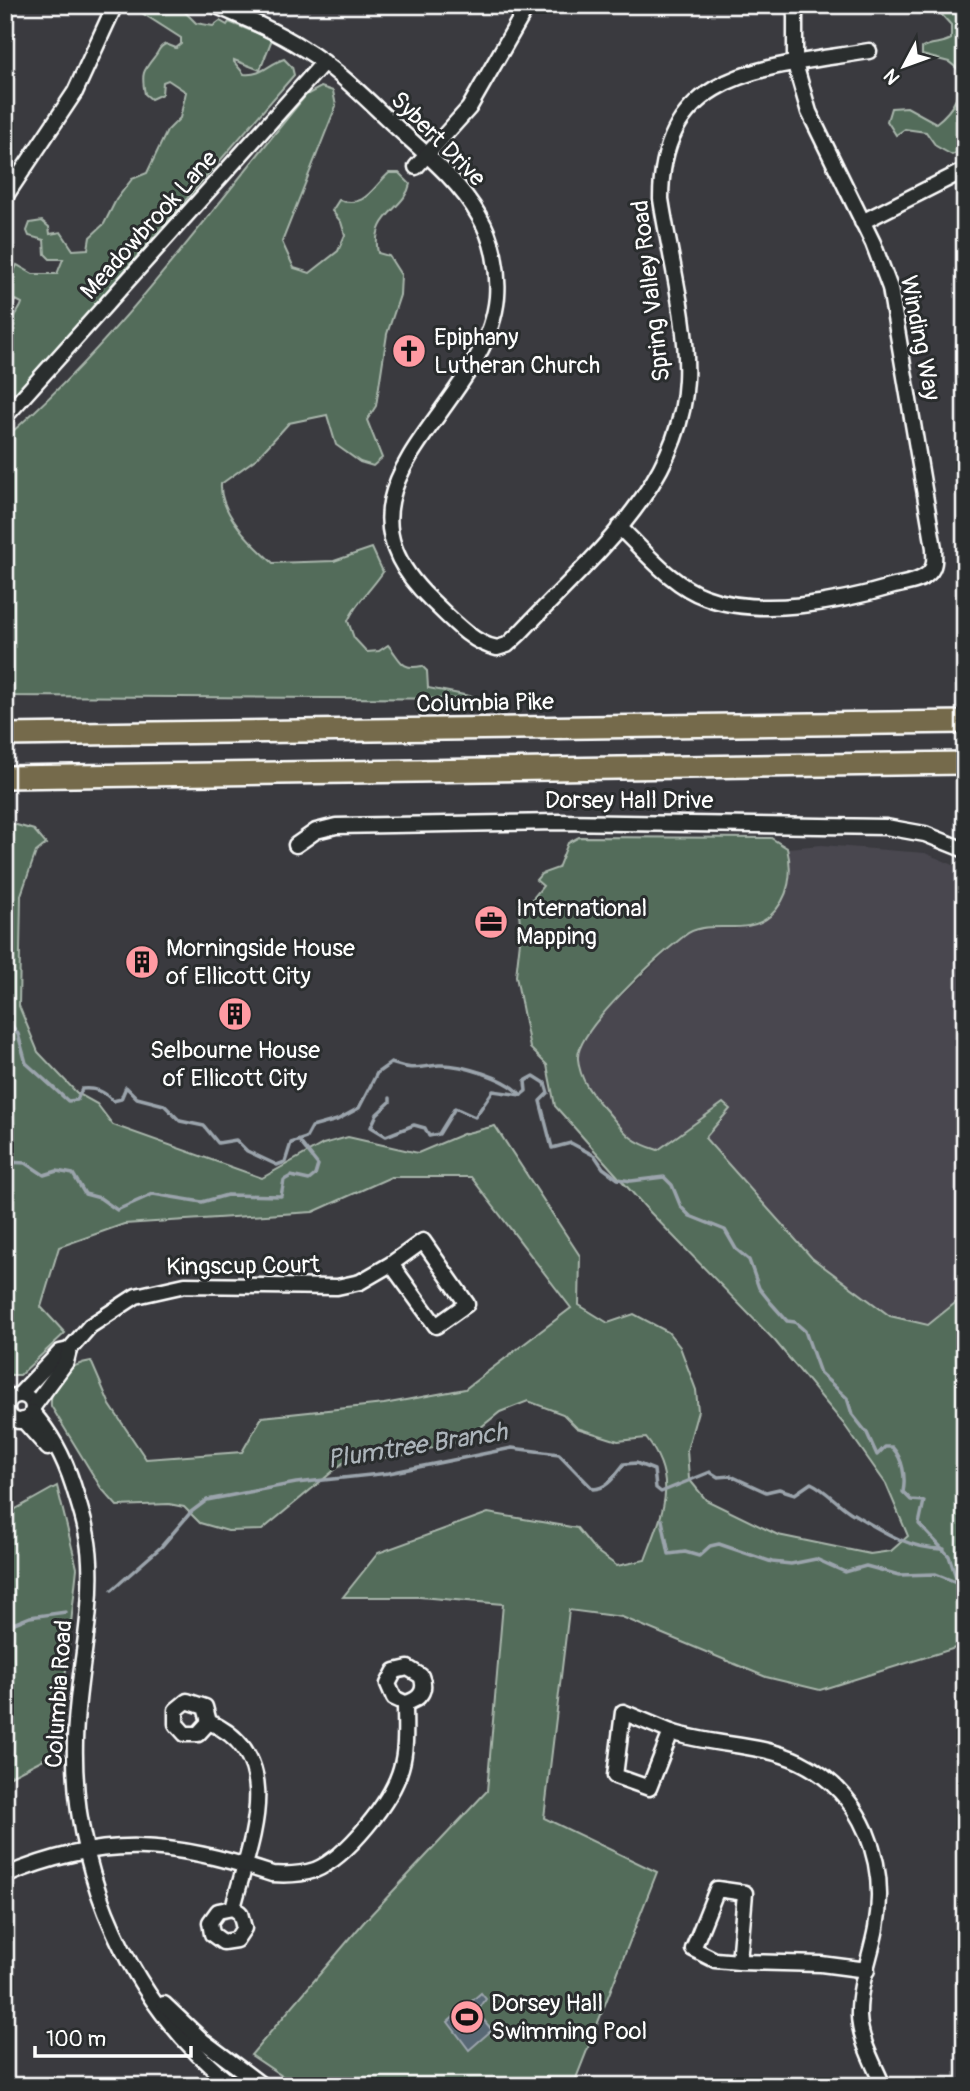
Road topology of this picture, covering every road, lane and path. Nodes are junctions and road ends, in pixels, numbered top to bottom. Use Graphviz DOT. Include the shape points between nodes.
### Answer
graph roads {
  1 [pos="115,5"];
  2 [pos="214,5"];
  3 [pos="528,5"];
  4 [pos="796,5"];
  5 [pos="237,10"];
  6 [pos="869,51"];
  7 [pos="324,62"];
  8 [pos="795,64"];
  9 [pos="426,155"];
  10 [pos="416,167"];
  11 [pos="965,170"];
  12 [pos="5,197"];
  13 [pos="862,222"];
  14 [pos="5,417"];
  15 [pos="619,527"];
  16 [pos="497,648"];
  17 [pos="965,708"];
  18 [pos="965,722"];
  19 [pos="795,724"];
  20 [pos="5,736"];
  21 [pos="965,765"];
  22 [pos="5,776"];
  23 [pos="296,845"];
  24 [pos="965,849"];
  25 [pos="391,1264"];
  26 [pos="69,1350"];
  27 [pos="14,1392"];
  28 [pos="16,1413"];
  29 [pos="5,1433"];
  30 [pos="405,1703"];
  31 [pos="209,1722"];
  32 [pos="671,1732"];
  33 [pos="85,1850"];
  34 [pos="244,1864"];
  35 [pos="5,1876"];
  36 [pos="233,1908"];
  37 [pos="739,1962"];
  38 [pos="867,1970"];
  39 [pos="142,1980"];
  40 [pos="255,2084"];
  41 [pos="233,2086"];
  42 [pos="883,2086"];
  1 -- 12 [label="street" via="75,92"];
  2 -- 5 [label="street, Sybert Drive"];
  3 -- 9 [label="street" via="469,108"];
  4 -- 8 [label="street, Winding Way"];
  5 -- 7 [label="street, Sybert Drive"];
  6 -- 8 [label="street, Spring Valley Road"];
  7 -- 9 [label="street, Sybert Drive"];
  7 -- 14 [label="street, Meadowbrook Lane"];
  8 -- 13 [label="street, Winding Way" via="816,130"];
  8 -- 15 [label="street, Spring Valley Road" via="758,69 708,91 685,113 669,143 661,199 684,345 684,398 678,432 662,470"];
  9 -- 10 [label="street"];
  9 -- 16 [label="street, Sybert Drive" via="455,183 480,218 495,261 497,297 479,353 400,471 390,498 389,527 396,555 414,582 472,636"];
  11 -- 13 [label="street"];
  13 -- 15 [label="street, Winding Way" via="895,311 934,548 931,571 916,581 843,601 731,604 695,593 676,580"];
  15 -- 16 [label="street, Spring Valley Road" via="512,641"];
  17 -- 19 [label="highway"];
  18 -- 19 [label="highway, Columbia Pike"];
  19 -- 20 [label="highway, Columbia Pike"];
  21 -- 22 [label="highway"];
  23 -- 24 [label="street, Dorsey Hall Drive" via="316,831 336,826 585,822 886,827 925,834"];
  25 -- 25 [label="street, Kingscup Court" via="436,1326 467,1304 423,1241"];
  25 -- 26 [label="street, Kingscup Court" via="360,1282 337,1287 164,1288 112,1309"];
  26 -- 27 [label="street, Kingscup Court" via="60,1352"];
  26 -- 28 [label="street, Kingscup Court" via="66,1362"];
  27 -- 28 [label="street, Kingscup Court" via="9,1399"];
  28 -- 29 [label="street"];
  28 -- 33 [label="street, Columbia Road" via="38,1433 72,1484 90,1562 75,1740"];
  30 -- 34 [label="street" via="402,1766 396,1784 377,1814 341,1851 303,1874 272,1874"];
  31 -- 34 [label="street" via="240,1746 259,1784 257,1814"];
  32 -- 32 [label="street" via="623,1712 615,1776 649,1788"];
  32 -- 38 [label="street" via="780,1754 818,1773 842,1794 870,1838 879,1872 880,1906"];
  33 -- 34 [label="street" via="153,1846"];
  33 -- 35 [label="street"];
  33 -- 39 [label="street, Columbia Road" via="107,1919"];
  34 -- 36 [label="street"];
  37 -- 37 [label="street" via="715,1960 693,1949 718,1889 745,1893"];
  37 -- 38 [label="street"];
  38 -- 42 [label="street" via="859,2022"];
  39 -- 40 [label="street, Columbia Road" via="203,2041"];
  39 -- 41 [label="street, Columbia Road" via="174,2029"];
}
